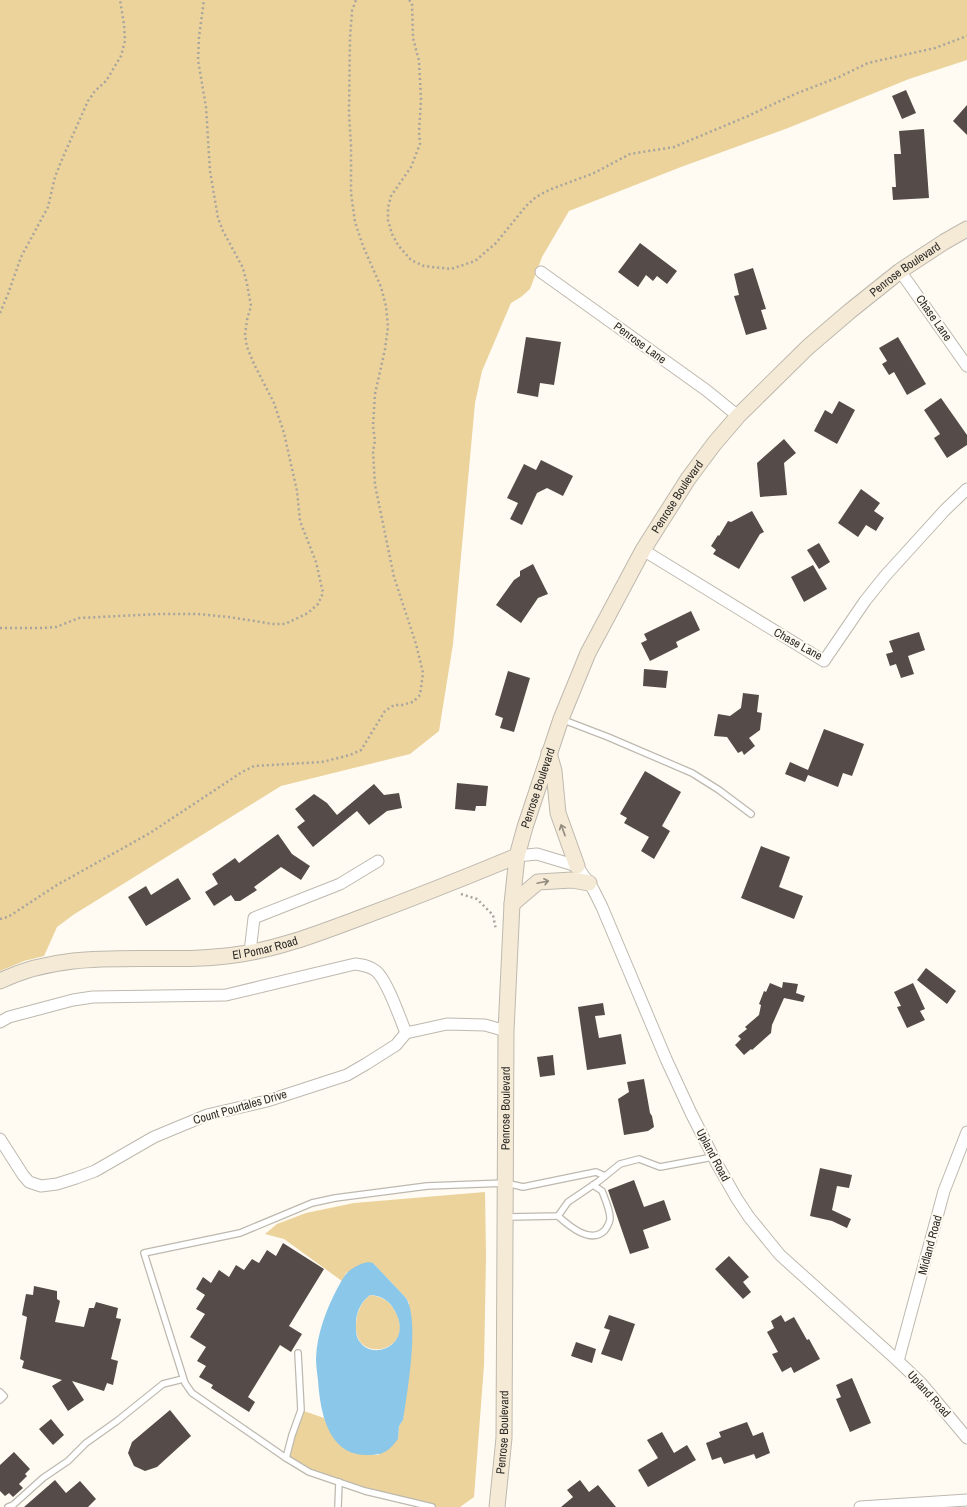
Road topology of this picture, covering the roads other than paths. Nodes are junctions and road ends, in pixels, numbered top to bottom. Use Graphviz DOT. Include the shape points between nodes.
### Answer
graph roads {
  1 [pos="967,228"];
  2 [pos="900,271"];
  3 [pos="541,272"];
  4 [pos="967,366"];
  5 [pos="738,416"];
  6 [pos="967,490"];
  7 [pos="643,550"];
  8 [pos="561,719"];
  9 [pos="549,754"];
  10 [pos="751,814"];
  11 [pos="517,856"];
  12 [pos="378,861"];
  13 [pos="577,866"];
  14 [pos="589,883"];
  15 [pos="512,904"];
  16 [pos="250,952"];
  17 [pos="0,981"];
  18 [pos="0,1022"];
  19 [pos="506,1031"];
  20 [pos="406,1033"];
  21 [pos="967,1132"];
  22 [pos="0,1139"];
  23 [pos="713,1157"];
  24 [pos="605,1176"];
  25 [pos="506,1183"];
  26 [pos="593,1185"];
  27 [pos="558,1216"];
  28 [pos="506,1217"];
  29 [pos="298,1353"];
  30 [pos="898,1361"];
  31 [pos="183,1379"];
  32 [pos="0,1392"];
  33 [pos="0,1400"];
  34 [pos="967,1438"];
  35 [pos="286,1458"];
  36 [pos="339,1482"];
  37 [pos="967,1500"];
  38 [pos="8,1507"];
  39 [pos="338,1507"];
  40 [pos="432,1507"];
  41 [pos="497,1507"];
  42 [pos="860,1507"];
  1 -- 2 [label="street, Penrose Boulevard"];
  2 -- 4 [label="street, Chase Lane"];
  2 -- 5 [label="street, Penrose Boulevard" via="808,347"];
  3 -- 5 [label="street, Penrose Lane" via="706,390"];
  5 -- 7 [label="street, Penrose Boulevard" via="688,479"];
  6 -- 7 [label="street, Chase Lane" via="944,510 885,576 824,661"];
  7 -- 8 [label="street, Penrose Boulevard" via="588,653"];
  8 -- 9 [label="street, Penrose Boulevard"];
  8 -- 10 [label="lane" via="692,773"];
  9 -- 11 [label="street, Penrose Boulevard"];
  13 -- 9 [label="street, one-way" via="558,813 554,771"];
  11 -- 13 [label="street" via="537,854"];
  11 -- 15 [label="street, Penrose Boulevard"];
  11 -- 16 [label="street, El Pomar Road" via="443,887 331,928 291,942"];
  12 -- 16 [label="street" via="340,884 254,918"];
  13 -- 14 [label="street, Upland Road"];
  15 -- 14 [label="street, one-way" via="538,882 572,880"];
  14 -- 23 [label="street, Upland Road" via="602,907 666,1059"];
  15 -- 19 [label="street, Penrose Boulevard"];
  16 -- 17 [label="street, El Pomar Road" via="218,957 74,962 30,969"];
  18 -- 20 [label="street" via="9,1017 73,1000 93,997 226,995 355,964 365,965 376,971 383,979"];
  19 -- 20 [label="street" via="485,1026 447,1024"];
  19 -- 25 [label="street, Penrose Boulevard"];
  20 -- 22 [label="street, Count Pourtales Drive" via="396,1044 347,1075 267,1100 207,1115 154,1137 95,1171 57,1184 41,1186 29,1182"];
  21 -- 30 [label="street, Midland Road" via="944,1191"];
  23 -- 24 [label="lane" via="660,1167 639,1159 620,1164"];
  23 -- 30 [label="street, Upland Road" via="741,1205 780,1255"];
  24 -- 25 [label="lane" via="596,1172 522,1187"];
  24 -- 26 [label="lane"];
  25 -- 28 [label="street, Penrose Boulevard"];
  25 -- 31 [label="lane" via="427,1186 336,1198 312,1203 240,1233 144,1254"];
  26 -- 27 [label="lane" via="568,1202"];
  26 -- 27 [label="lane" via="602,1191 610,1218 600,1234 584,1234"];
  27 -- 28 [label="lane"];
  28 -- 41 [label="street, Penrose Boulevard" via="504,1438"];
  29 -- 35 [label="lane" via="301,1410"];
  30 -- 34 [label="street, Upland Road" via="921,1383"];
  31 -- 35 [label="lane" via="192,1393"];
  31 -- 38 [label="lane" via="163,1384"];
  32 -- 33 [label="lane" via="4,1396"];
  35 -- 36 [label="lane" via="309,1472"];
  36 -- 39 [label="lane"];
  36 -- 40 [label="lane"];
  37 -- 42 [label="street"];
}
